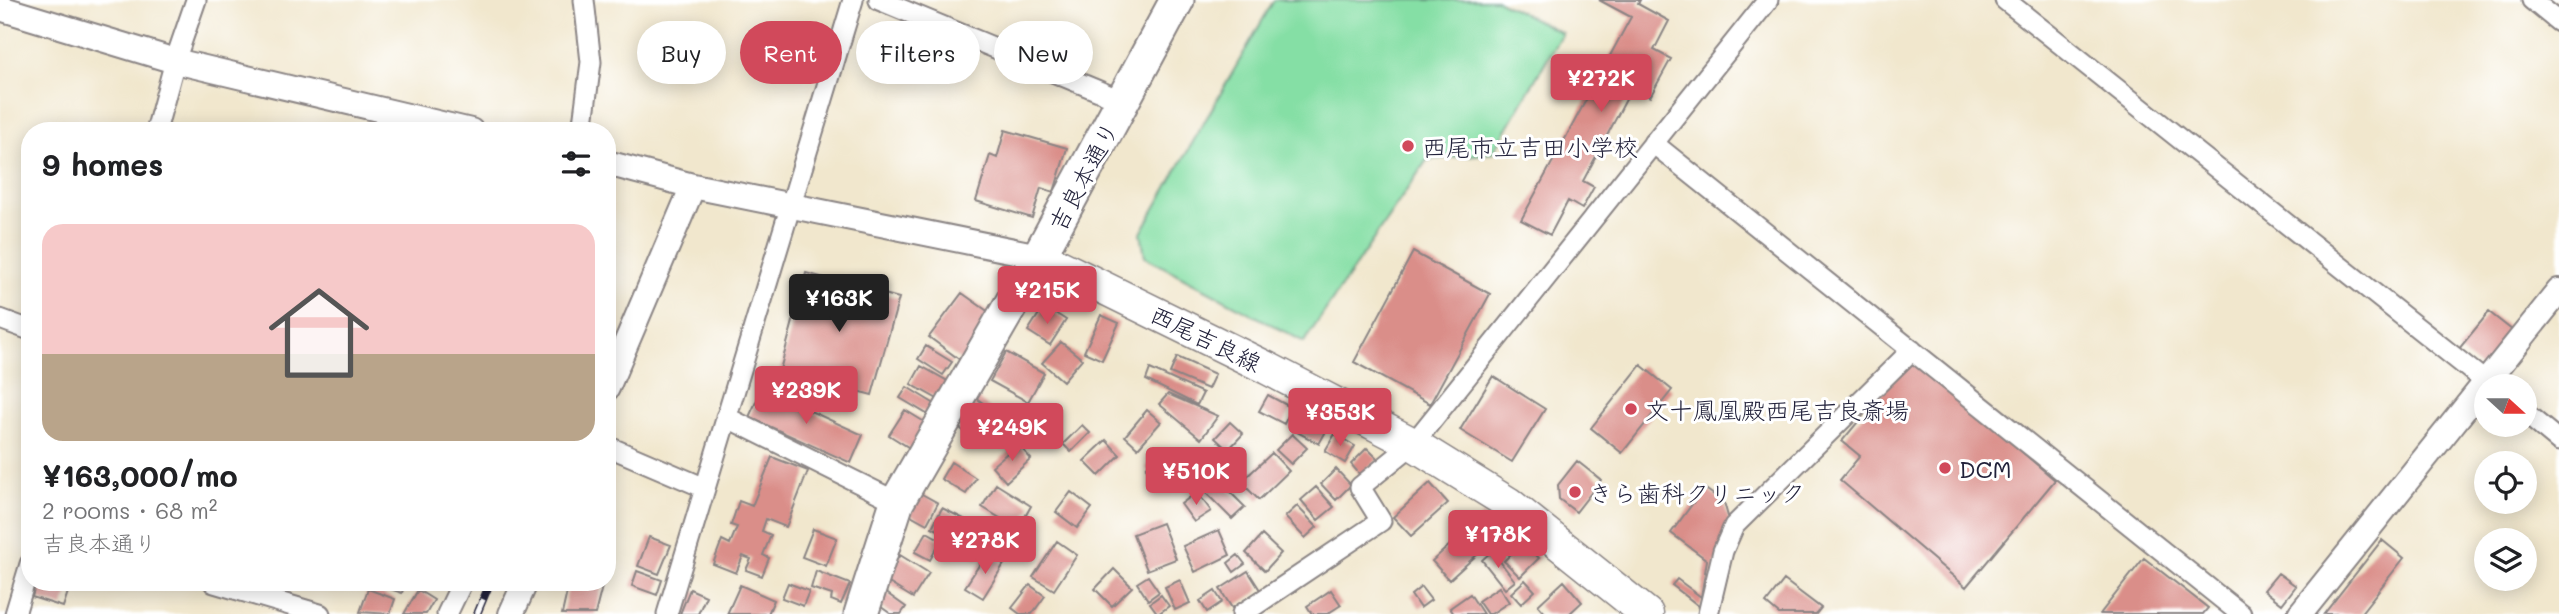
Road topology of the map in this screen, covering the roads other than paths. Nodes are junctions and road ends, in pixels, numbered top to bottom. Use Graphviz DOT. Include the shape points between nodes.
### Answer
graph roads {
  1 [pos="196,0"];
  2 [pos="584,0"];
  3 [pos="853,0"];
  4 [pos="879,0"];
  5 [pos="1177,0"];
  6 [pos="1768,0"];
  7 [pos="2005,0"];
  8 [pos="2532,0"];
  9 [pos="0,8"];
  10 [pos="2559,22"];
  11 [pos="175,61"];
  12 [pos="1123,101"];
  13 [pos="158,122"];
  14 [pos="433,122"];
  15 [pos="583,122"];
  16 [pos="1653,143"];
  17 [pos="616,165"];
  18 [pos="693,186"];
  19 [pos="790,206"];
  20 [pos="1039,256"];
  21 [pos="2559,291"];
  22 [pos="0,318"];
  23 [pos="21,326"];
  24 [pos="1912,350"];
  25 [pos="616,367"];
  26 [pos="2476,374"];
  27 [pos="2497,374"];
  28 [pos="2474,402"];
  29 [pos="726,417"];
  30 [pos="2538,424"];
  31 [pos="2559,441"];
  32 [pos="1413,444"];
  33 [pos="616,450"];
  34 [pos="705,488"];
  35 [pos="897,502"];
  36 [pos="22,591"];
  37 [pos="241,591"];
  38 [pos="459,591"];
  39 [pos="521,591"];
  40 [pos="15,614"];
  41 [pos="320,614"];
  42 [pos="447,614"];
  43 [pos="511,614"];
  44 [pos="667,614"];
  45 [pos="860,614"];
  46 [pos="1242,614"];
  47 [pos="1647,614"];
  48 [pos="1708,614"];
  49 [pos="2241,614"];
  50 [pos="2300,614"];
  1 -- 11 [label="street"];
  2 -- 15 [label="street" via="591,62"];
  3 -- 19 [label="street"];
  4 -- 12 [label="street"];
  5 -- 12 [label="highway, 吉良本通り"];
  6 -- 16 [label="street"];
  7 -- 26 [label="street"];
  8 -- 10 [label="street"];
  9 -- 11 [label="street"];
  11 -- 13 [label="street"];
  11 -- 14 [label="street"];
  12 -- 20 [label="highway, 吉良本通り"];
  16 -- 24 [label="street"];
  16 -- 32 [label="street"];
  17 -- 18 [label="street"];
  18 -- 19 [label="street"];
  18 -- 25 [label="street"];
  19 -- 20 [label="street"];
  19 -- 29 [label="street"];
  20 -- 32 [label="main road, 西尾吉良線"];
  20 -- 35 [label="highway, 吉良本通り"];
  21 -- 27 [label="street"];
  22 -- 23 [label="street"];
  24 -- 48 [label="street" via="1734,526"];
  24 -- 49 [label="street"];
  28 -- 50 [label="street"];
  29 -- 34 [label="street"];
  29 -- 35 [label="street"];
  30 -- 31 [label="street"];
  32 -- 46 [label="street" via="1360,487 1381,521"];
  32 -- 47 [label="main road, 西尾吉良線" via="1508,503"];
  33 -- 34 [label="street"];
  34 -- 44 [label="street"];
  35 -- 45 [label="highway, 吉良本通り"];
  36 -- 40 [label="street"];
  37 -- 41 [label="street"];
  38 -- 42 [label="street"];
  39 -- 43 [label="street"];
}
